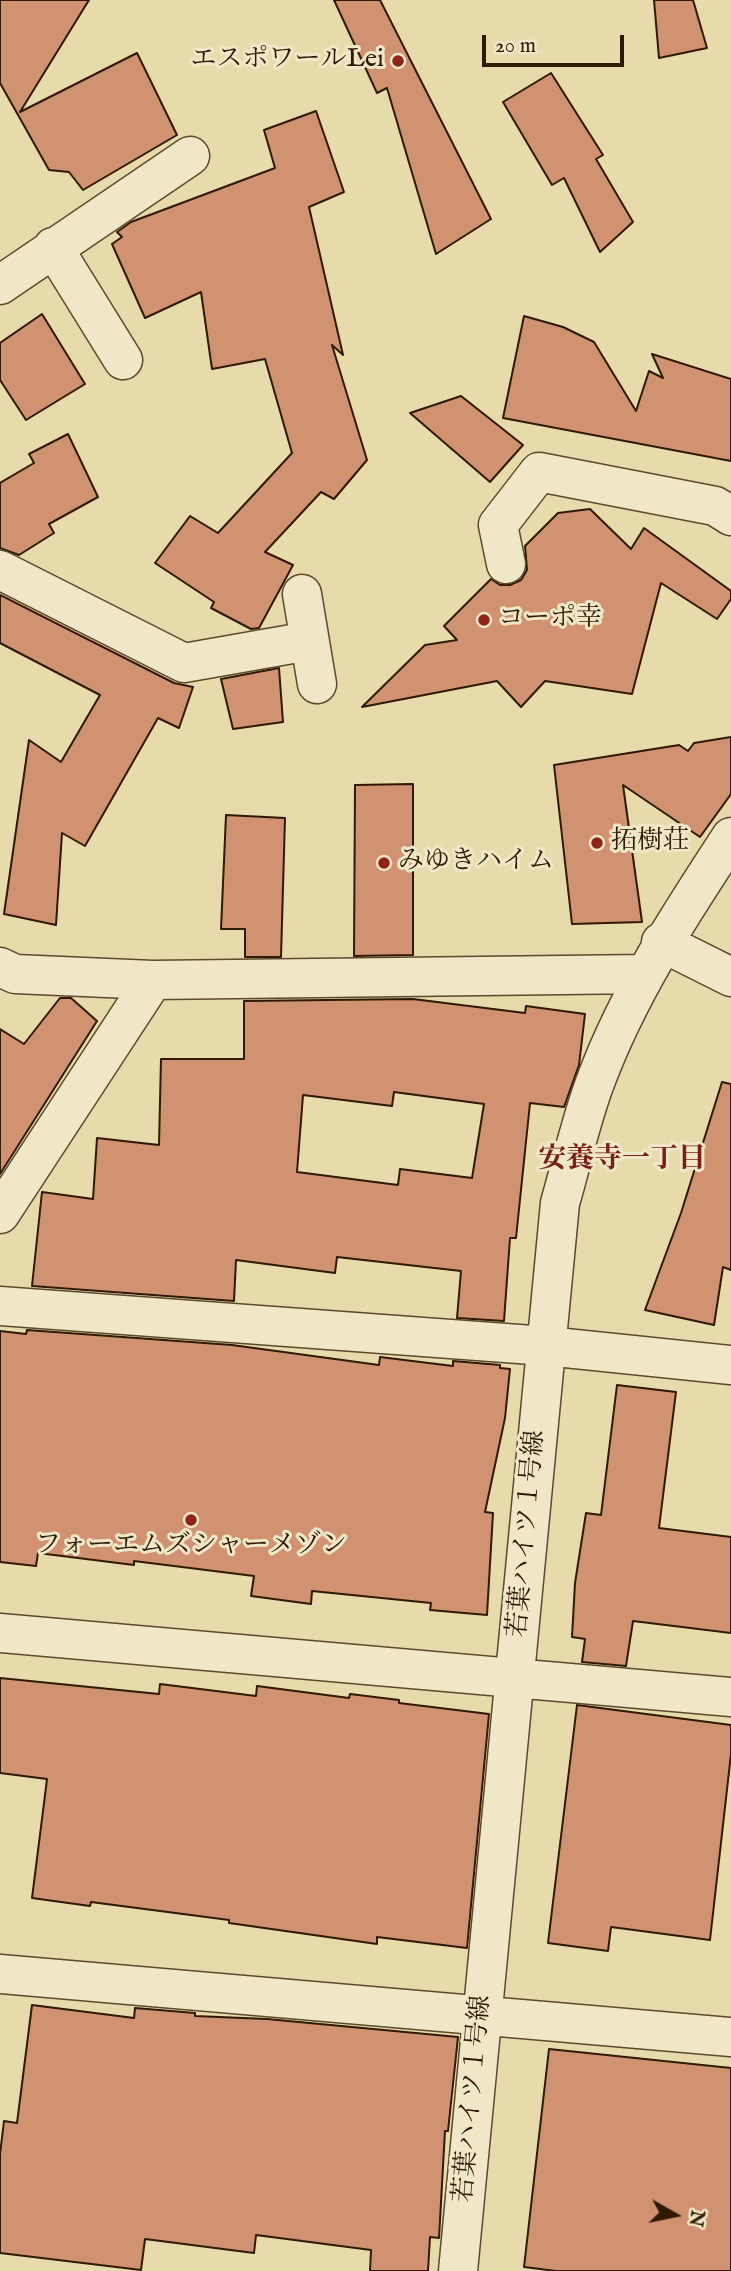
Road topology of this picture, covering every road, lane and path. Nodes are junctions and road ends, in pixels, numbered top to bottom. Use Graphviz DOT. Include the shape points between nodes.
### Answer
graph roads {
  1 [pos="190,156"];
  2 [pos="53,247"];
  3 [pos="0,285"];
  4 [pos="123,360"];
  5 [pos="731,516"];
  6 [pos="506,564"];
  7 [pos="0,570"];
  8 [pos="302,594"];
  9 [pos="309,641"];
  10 [pos="317,684"];
  11 [pos="731,837"];
  12 [pos="653,958"];
  13 [pos="0,967"];
  14 [pos="731,977"];
  15 [pos="153,981"];
  16 [pos="0,1214"];
  17 [pos="0,1306"];
  18 [pos="546,1346"];
  19 [pos="731,1365"];
  20 [pos="0,1633"];
  21 [pos="514,1678"];
  22 [pos="731,1697"];
  23 [pos="0,1974"];
  24 [pos="483,2016"];
  25 [pos="731,2037"];
  26 [pos="458,2271"];
  1 -- 2 [label="street"];
  2 -- 3 [label="street"];
  2 -- 4 [label="street"];
  5 -- 6 [label="street" via="715,506 539,472 498,525"];
  7 -- 9 [label="street" via="184,663"];
  8 -- 9 [label="street"];
  9 -- 10 [label="street"];
  11 -- 12 [label="street, 若葉ハイツ１号線"];
  12 -- 14 [label="street"];
  12 -- 15 [label="street"];
  12 -- 18 [label="street, 若葉ハイツ１号線" via="596,1080 560,1203"];
  13 -- 15 [label="street" via="15,974"];
  15 -- 16 [label="street"];
  17 -- 18 [label="street"];
  18 -- 19 [label="street"];
  18 -- 21 [label="street, 若葉ハイツ１号線"];
  20 -- 21 [label="street"];
  21 -- 22 [label="street"];
  21 -- 24 [label="street, 若葉ハイツ１号線"];
  23 -- 24 [label="street"];
  24 -- 25 [label="street"];
  24 -- 26 [label="street, 若葉ハイツ１号線"];
}
